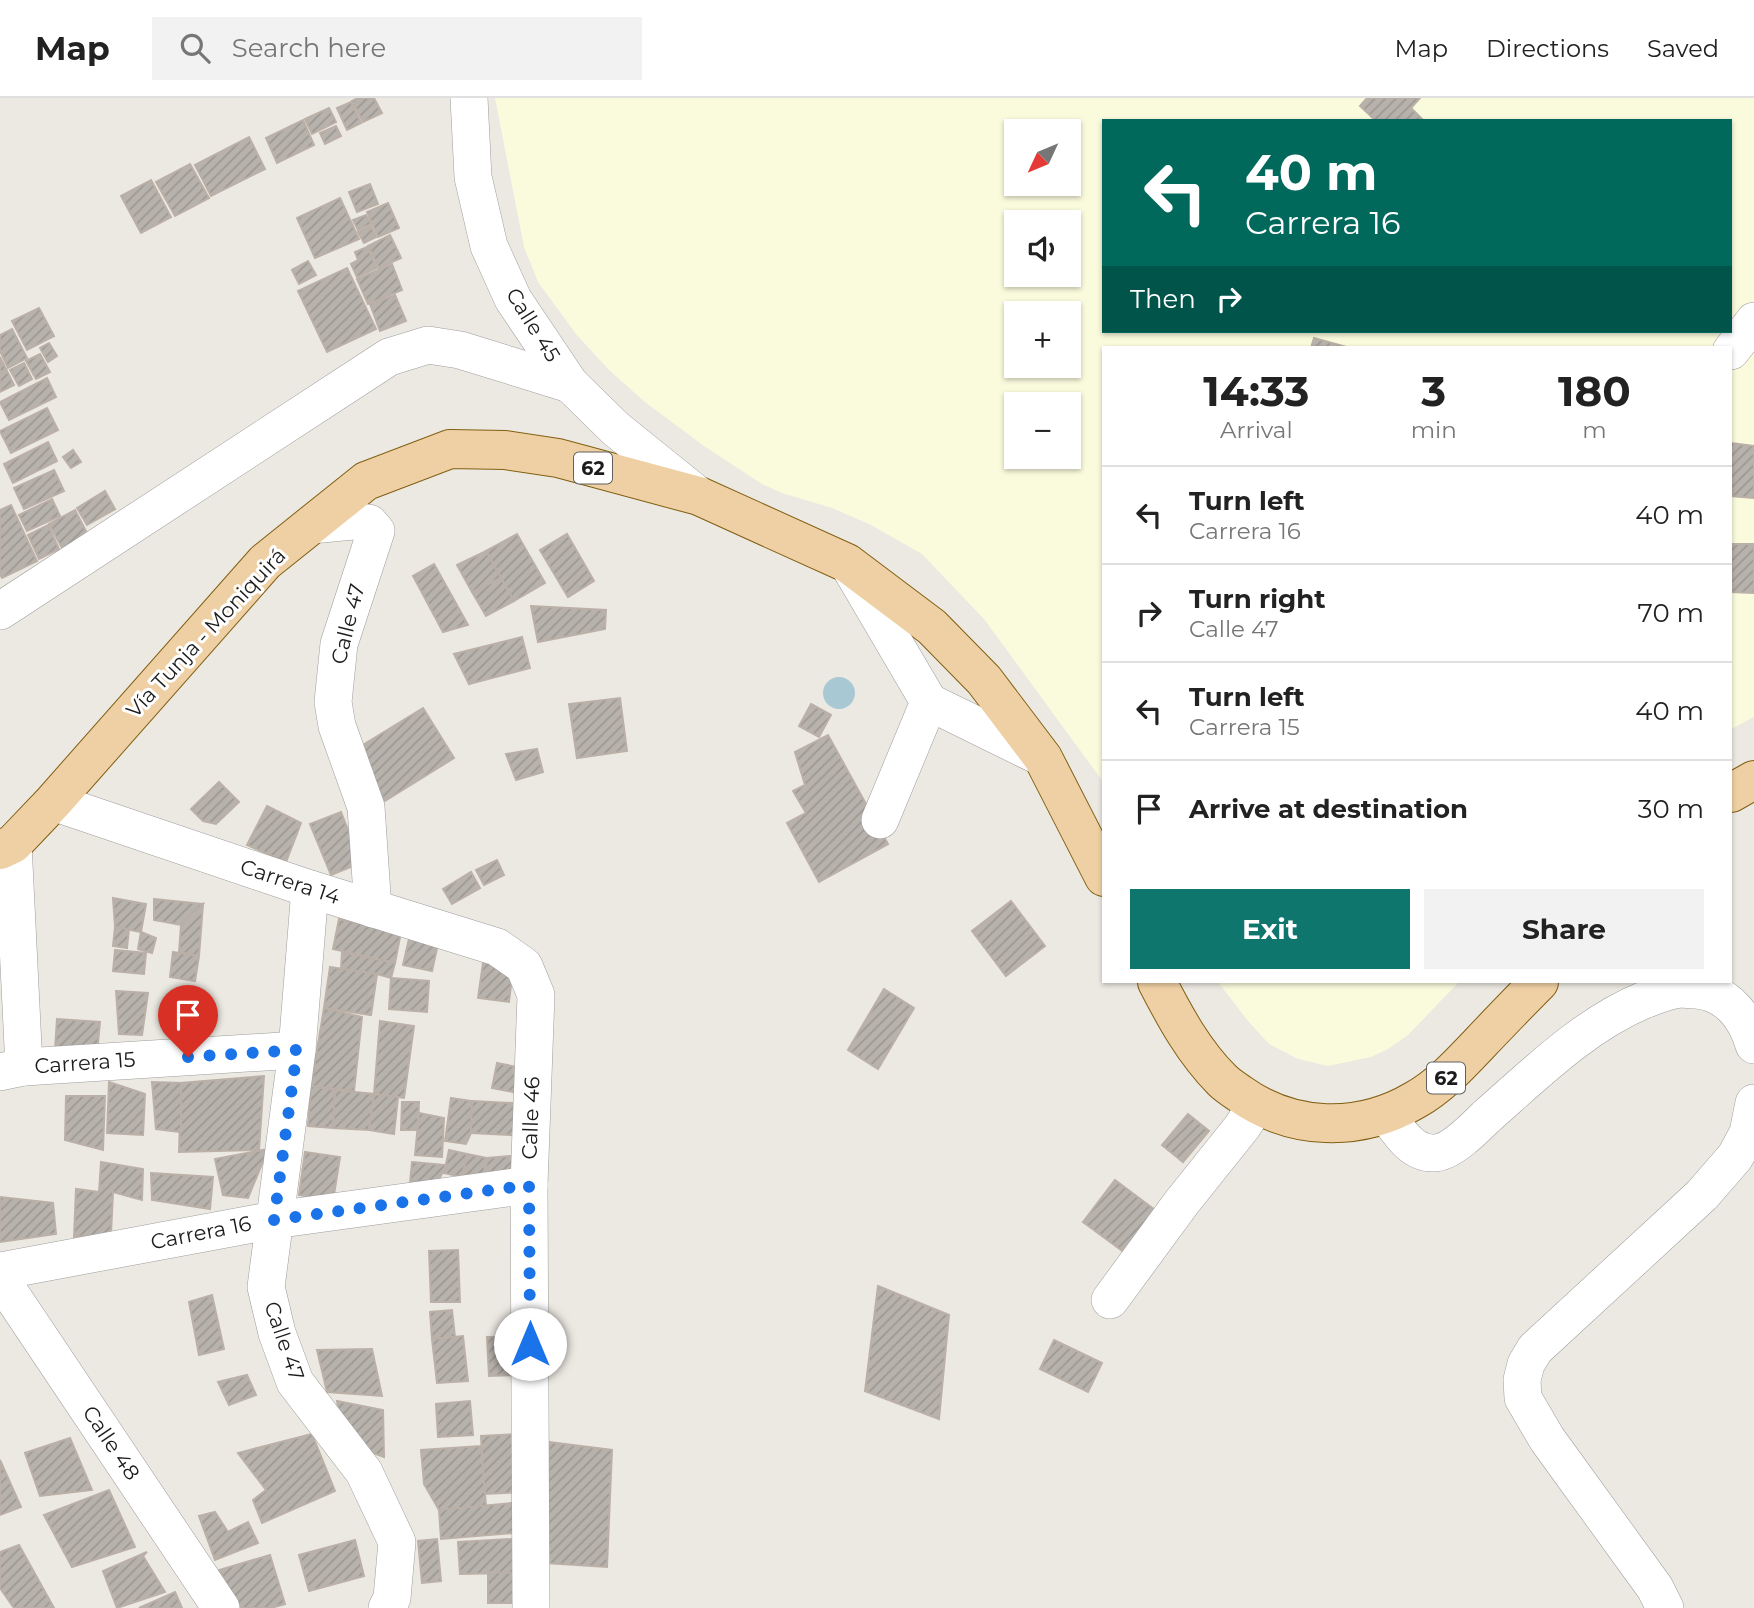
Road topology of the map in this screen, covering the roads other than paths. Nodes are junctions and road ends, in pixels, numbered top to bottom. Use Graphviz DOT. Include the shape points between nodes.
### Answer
graph roads {
  1 [pos="469,98"];
  2 [pos="1754,321"];
  3 [pos="1732,350"];
  4 [pos="570,384"];
  5 [pos="699,496"];
  6 [pos="311,525"];
  7 [pos="847,563"];
  8 [pos="0,611"];
  9 [pos="929,702"];
  10 [pos="1043,758"];
  11 [pos="1754,780"];
  12 [pos="1732,792"];
  13 [pos="53,802"];
  14 [pos="880,820"];
  15 [pos="7,847"];
  16 [pos="1102,873"];
  17 [pos="310,888"];
  18 [pos="373,909"];
  19 [pos="524,966"];
  20 [pos="1158,983"];
  21 [pos="1538,983"];
  22 [pos="1754,1045"];
  23 [pos="297,1050"];
  24 [pos="12,1070"];
  25 [pos="1754,1102"];
  26 [pos="1256,1105"];
  27 [pos="1386,1114"];
  28 [pos="529,1185"];
  29 [pos="274,1220"];
  30 [pos="0,1271"];
  31 [pos="0,1278"];
  32 [pos="1110,1300"];
  33 [pos="389,1603"];
  34 [pos="221,1608"];
  35 [pos="531,1608"];
  36 [pos="1665,1608"];
  1 -- 4 [label="street, Calle 45" via="473,177 489,246 513,299"];
  2 -- 3 [label="street"];
  4 -- 5 [label="street, Calle 45" via="616,429"];
  4 -- 8 [label="street" via="429,345 390,356"];
  5 -- 6 [label="main road, Vía Tunja - Moniquirá / 62" via="558,458 505,450 450,449 366,481"];
  5 -- 7 [label="main road, Vía Tunja - Moniquirá / 62"];
  6 -- 13 [label="main road, Vía Tunja - Moniquirá / 62" via="265,562"];
  6 -- 18 [label="street, Calle 47" via="353,521 369,523 376,531 339,644 333,702 366,807"];
  7 -- 9 [label="street"];
  7 -- 10 [label="main road, Vía Tunja - Moniquirá / 62" via="932,627 984,680"];
  9 -- 10 [label="street"];
  9 -- 14 [label="street"];
  10 -- 16 [label="main road, Vía Tunja - Moniquirá / 62"];
  11 -- 12 [label="main road"];
  13 -- 15 [label="main road, Vía Tunja - Moniquirá / 62"];
  13 -- 17 [label="street, Carrera 14"];
  15 -- 24 [label="street"];
  17 -- 18 [label="street, Carrera 14"];
  17 -- 23 [label="street, Calle 47"];
  18 -- 19 [label="street, Carrera 14" via="498,947"];
  19 -- 28 [label="street, Calle 46" via="536,995"];
  20 -- 26 [label="main road, 62" via="1195,1047 1223,1081"];
  21 -- 27 [label="main road, 62" via="1449,1075 1417,1100"];
  22 -- 27 [label="street" via="1740,1012 1723,999 1705,991 1678,989 1625,1008 1587,1033 1469,1133 1435,1153 1407,1142"];
  23 -- 24 [label="street, Carrera 15"];
  23 -- 29 [label="street, Calle 47"];
  25 -- 36 [label="street" via="1748,1133 1735,1157 1702,1195 1535,1349 1522,1380 1523,1398 1548,1439"];
  26 -- 27 [label="main road, 62" via="1287,1118 1324,1124"];
  26 -- 32 [label="street"];
  28 -- 29 [label="street, Carrera 16"];
  28 -- 35 [label="street, Calle 46"];
  29 -- 30 [label="street, Carrera 16"];
  29 -- 33 [label="street, Calle 47" via="266,1287 277,1333 295,1382 364,1472 397,1542"];
  31 -- 34 [label="street, Calle 48"];
}
